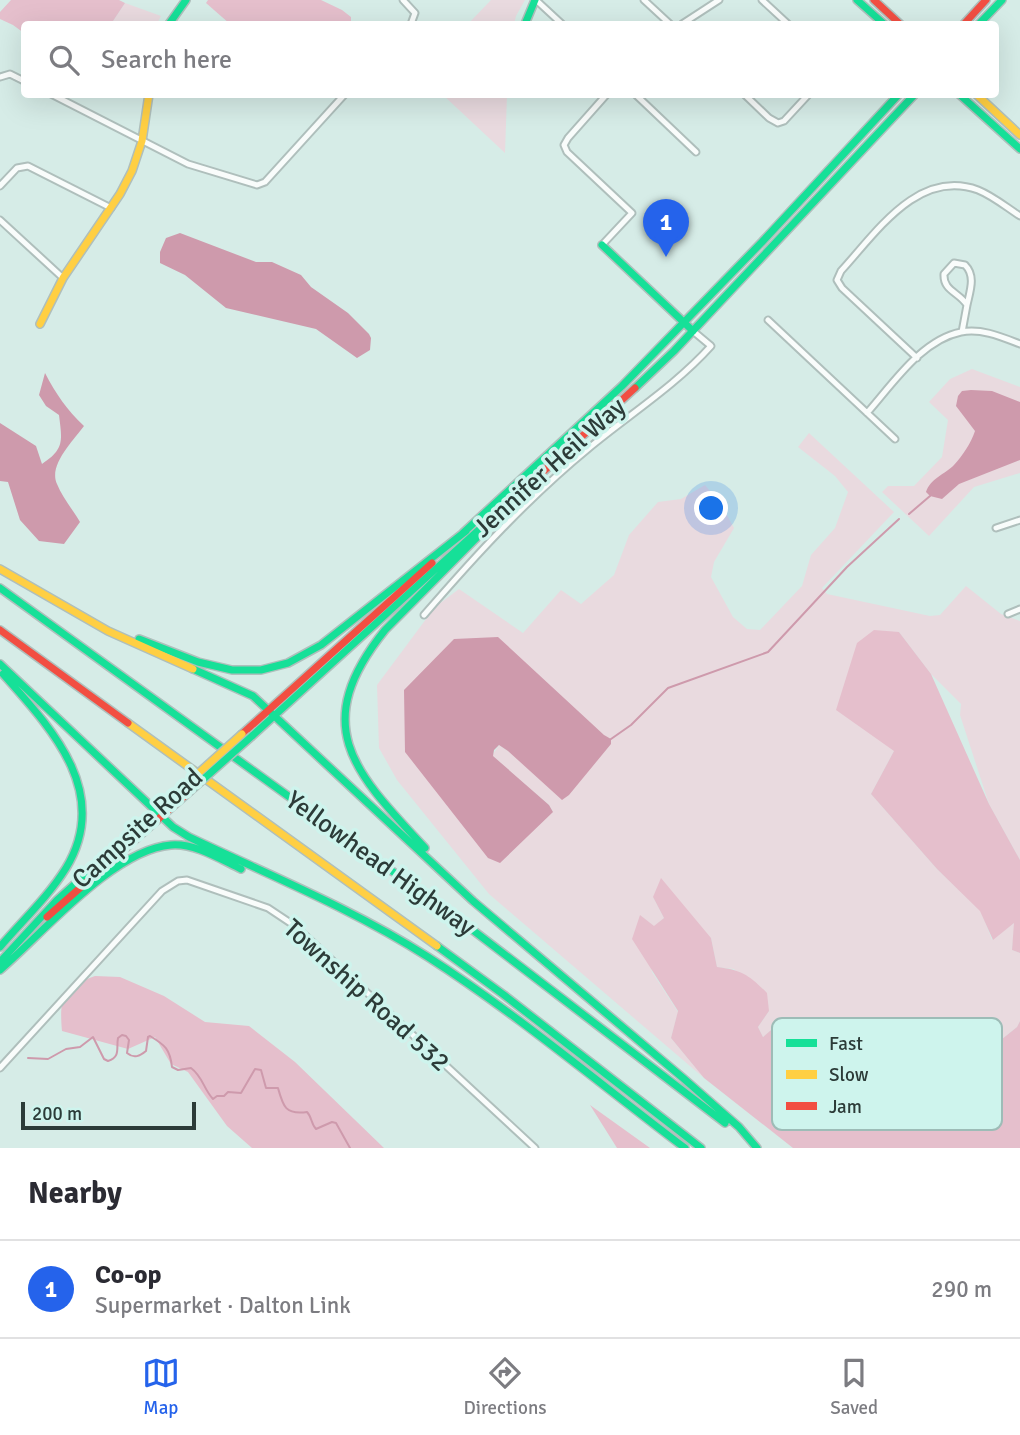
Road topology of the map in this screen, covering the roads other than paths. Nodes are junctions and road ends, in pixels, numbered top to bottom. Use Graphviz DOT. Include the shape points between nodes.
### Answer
graph roads {
  1 [pos="186,0"];
  2 [pos="403,0"];
  3 [pos="536,0"];
  4 [pos="644,0"];
  5 [pos="719,0"];
  6 [pos="762,0"];
  7 [pos="858,0"];
  8 [pos="874,0"];
  9 [pos="986,0"];
  10 [pos="1002,0"];
  11 [pos="171,21"];
  12 [pos="412,21"];
  13 [pos="526,21"];
  14 [pos="559,21"];
  15 [pos="667,21"];
  16 [pos="687,21"];
  17 [pos="785,21"];
  18 [pos="881,21"];
  19 [pos="897,21"];
  20 [pos="967,21"];
  21 [pos="982,21"];
  22 [pos="0,77"];
  23 [pos="21,80"];
  24 [pos="59,98"];
  25 [pos="148,98"];
  26 [pos="341,98"];
  27 [pos="603,98"];
  28 [pos="639,98"];
  29 [pos="748,98"];
  30 [pos="805,98"];
  31 [pos="896,98"];
  32 [pos="912,98"];
  33 [pos="914,98"];
  34 [pos="962,98"];
  35 [pos="979,98"];
  36 [pos="908,102"];
  37 [pos="1020,135"];
  38 [pos="142,141"];
  39 [pos="1020,149"];
  40 [pos="696,152"];
  41 [pos="0,186"];
  42 [pos="111,208"];
  43 [pos="1020,216"];
  44 [pos="0,220"];
  45 [pos="602,245"];
  46 [pos="63,278"];
  47 [pos="967,305"];
  48 [pos="768,320"];
  49 [pos="684,323"];
  50 [pos="40,324"];
  51 [pos="693,331"];
  52 [pos="962,332"];
  53 [pos="1020,344"];
  54 [pos="917,358"];
  55 [pos="867,413"];
  56 [pos="895,439"];
  57 [pos="515,499"];
  58 [pos="1020,520"];
  59 [pos="996,528"];
  60 [pos="466,531"];
  61 [pos="0,569"];
  62 [pos="0,588"];
  63 [pos="1020,610"];
  64 [pos="71,611"];
  65 [pos="1008,614"];
  66 [pos="424,615"];
  67 [pos="0,630"];
  68 [pos="0,664"];
  69 [pos="0,671"];
  70 [pos="272,713"];
  71 [pos="185,790"];
  72 [pos="158,814"];
  73 [pos="454,884"];
  74 [pos="311,895"];
  75 [pos="0,947"];
  76 [pos="0,962"];
  77 [pos="0,970"];
  78 [pos="0,1068"];
  79 [pos="535,1148"];
  80 [pos="685,1148"];
  81 [pos="701,1148"];
  82 [pos="756,1148"];
  1 -- 11 [label="main road"];
  2 -- 12 [label="street" via="415,13"];
  3 -- 13 [label="main road"];
  3 -- 14 [label="street"];
  4 -- 15 [label="street"];
  5 -- 16 [label="street"];
  6 -- 17 [label="street"];
  7 -- 18 [label="main road"];
  8 -- 19 [label="main road"];
  9 -- 20 [label="main road"];
  10 -- 21 [label="main road"];
  22 -- 23 [label="street" via="10,74"];
  24 -- 38 [label="street"];
  25 -- 38 [label="main road"];
  26 -- 38 [label="street" via="261,185 188,164"];
  27 -- 45 [label="street" via="564,145 632,213"];
  28 -- 40 [label="street"];
  29 -- 30 [label="street" via="778,123"];
  31 -- 49 [label="main road, Jennifer Heil Way"];
  32 -- 36 [label="main road, Jennifer Heil Way"];
  33 -- 36 [label="main road"];
  34 -- 39 [label="main road"];
  35 -- 37 [label="main road"];
  36 -- 51 [label="main road, Jennifer Heil Way"];
  38 -- 42 [label="main road"];
  41 -- 42 [label="street" via="17,168 28,166"];
  42 -- 46 [label="main road"];
  43 -- 54 [label="street" via="973,189 932,189 903,205 841,271 838,280 842,288"];
  44 -- 46 [label="street"];
  45 -- 49 [label="main road"];
  46 -- 50 [label="main road"];
  47 -- 47 [label="street" via="971,273 965,265 954,264 944,274 945,284"];
  47 -- 52 [label="street"];
  48 -- 55 [label="street"];
  49 -- 51 [label="main road"];
  49 -- 60 [label="main road, Jennifer Heil Way" via="578,429"];
  51 -- 57 [label="main road, Jennifer Heil Way"];
  51 -- 66 [label="street, Jennifer Heil Way" via="711,346 679,378 540,491"];
  52 -- 53 [label="street" via="991,333"];
  52 -- 54 [label="street"];
  54 -- 55 [label="street"];
  55 -- 56 [label="street"];
  57 -- 70 [label="main road, Jennifer Heil Way"];
  57 -- 73 [label="main road" via="376,637 356,668 346,702 349,746 364,779"];
  58 -- 59 [label="street"];
  60 -- 64 [label="main road" via="321,645 274,667 232,670 207,665"];
  60 -- 70 [label="main road, Jennifer Heil Way"];
  61 -- 64 [label="main road"];
  62 -- 82 [label="main road, Yellowhead Highway" via="523,966"];
  63 -- 65 [label="street"];
  64 -- 70 [label="main road" via="253,696"];
  67 -- 81 [label="main road, Yellowhead Highway" via="493,986"];
  68 -- 72 [label="main road"];
  69 -- 75 [label="main road" via="63,744 75,768 82,805 76,844 64,870"];
  70 -- 71 [label="main road, Campsite Road, bridge" via="242,734"];
  70 -- 71 [label="main road, Jennifer Heil Way, bridge" via="252,736"];
  70 -- 73 [label="main road"];
  71 -- 72 [label="main road, Campsite Road"];
  72 -- 74 [label="main road" via="189,837"];
  72 -- 76 [label="main road, Campsite Road" via="57,900"];
  73 -- 82 [label="main road" via="702,1094"];
  74 -- 77 [label="main road" via="185,847 155,847 131,858 83,895"];
  74 -- 80 [label="main road" via="435,962"];
  78 -- 79 [label="street, Township Road 532" via="162,891 178,881 197,882 268,908 295,926"];
}
